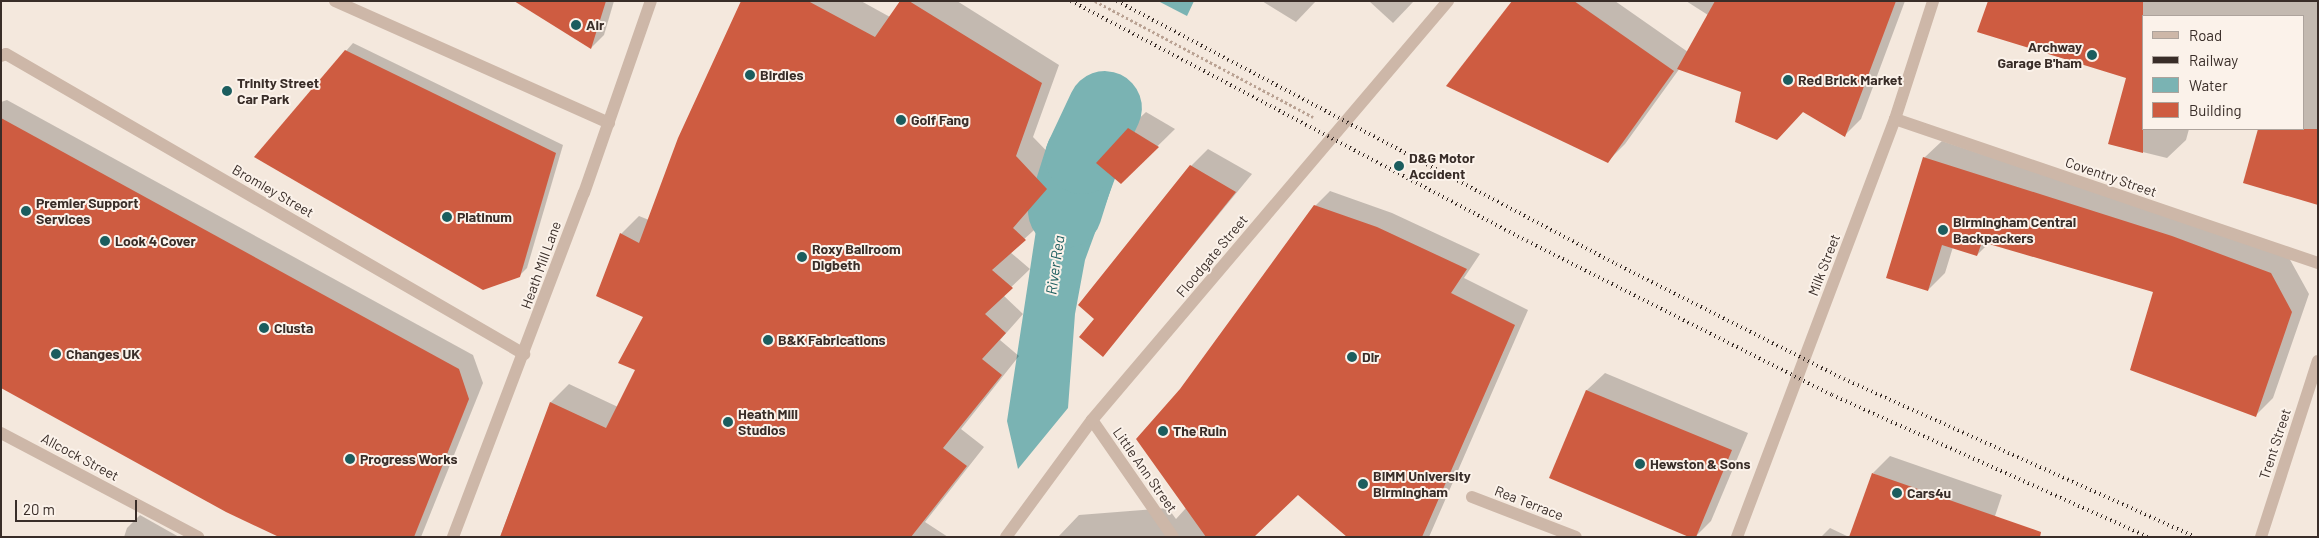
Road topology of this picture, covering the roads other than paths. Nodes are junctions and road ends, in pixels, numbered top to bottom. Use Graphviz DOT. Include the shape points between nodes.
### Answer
graph roads {
  1 [pos="335,1"];
  2 [pos="651,1"];
  3 [pos="1448,1"];
  4 [pos="1933,1"];
  5 [pos="4,55"];
  6 [pos="1895,119"];
  7 [pos="608,123"];
  8 [pos="2318,263"];
  9 [pos="524,354"];
  10 [pos="2318,361"];
  11 [pos="1092,420"];
  12 [pos="1,433"];
  13 [pos="1472,497"];
  14 [pos="198,537"];
  15 [pos="453,537"];
  16 [pos="1006,537"];
  17 [pos="1173,537"];
  18 [pos="1576,537"];
  19 [pos="1737,537"];
  20 [pos="2260,537"];
  1 -- 7 [label="street"];
  2 -- 7 [label="street, Heath Mill Lane"];
  3 -- 11 [label="street, Floodgate Street"];
  4 -- 6 [label="street, Milk Street"];
  5 -- 9 [label="street, Bromley Street"];
  6 -- 8 [label="street, Coventry Street"];
  6 -- 19 [label="street, Milk Street"];
  7 -- 9 [label="street, Heath Mill Lane"];
  9 -- 15 [label="street, Heath Mill Lane"];
  10 -- 20 [label="street, Trent Street"];
  11 -- 16 [label="street, Floodgate Street"];
  11 -- 17 [label="street, Little Ann Street"];
  12 -- 14 [label="street, Allcock Street"];
  13 -- 18 [label="street, Rea Terrace"];
}
